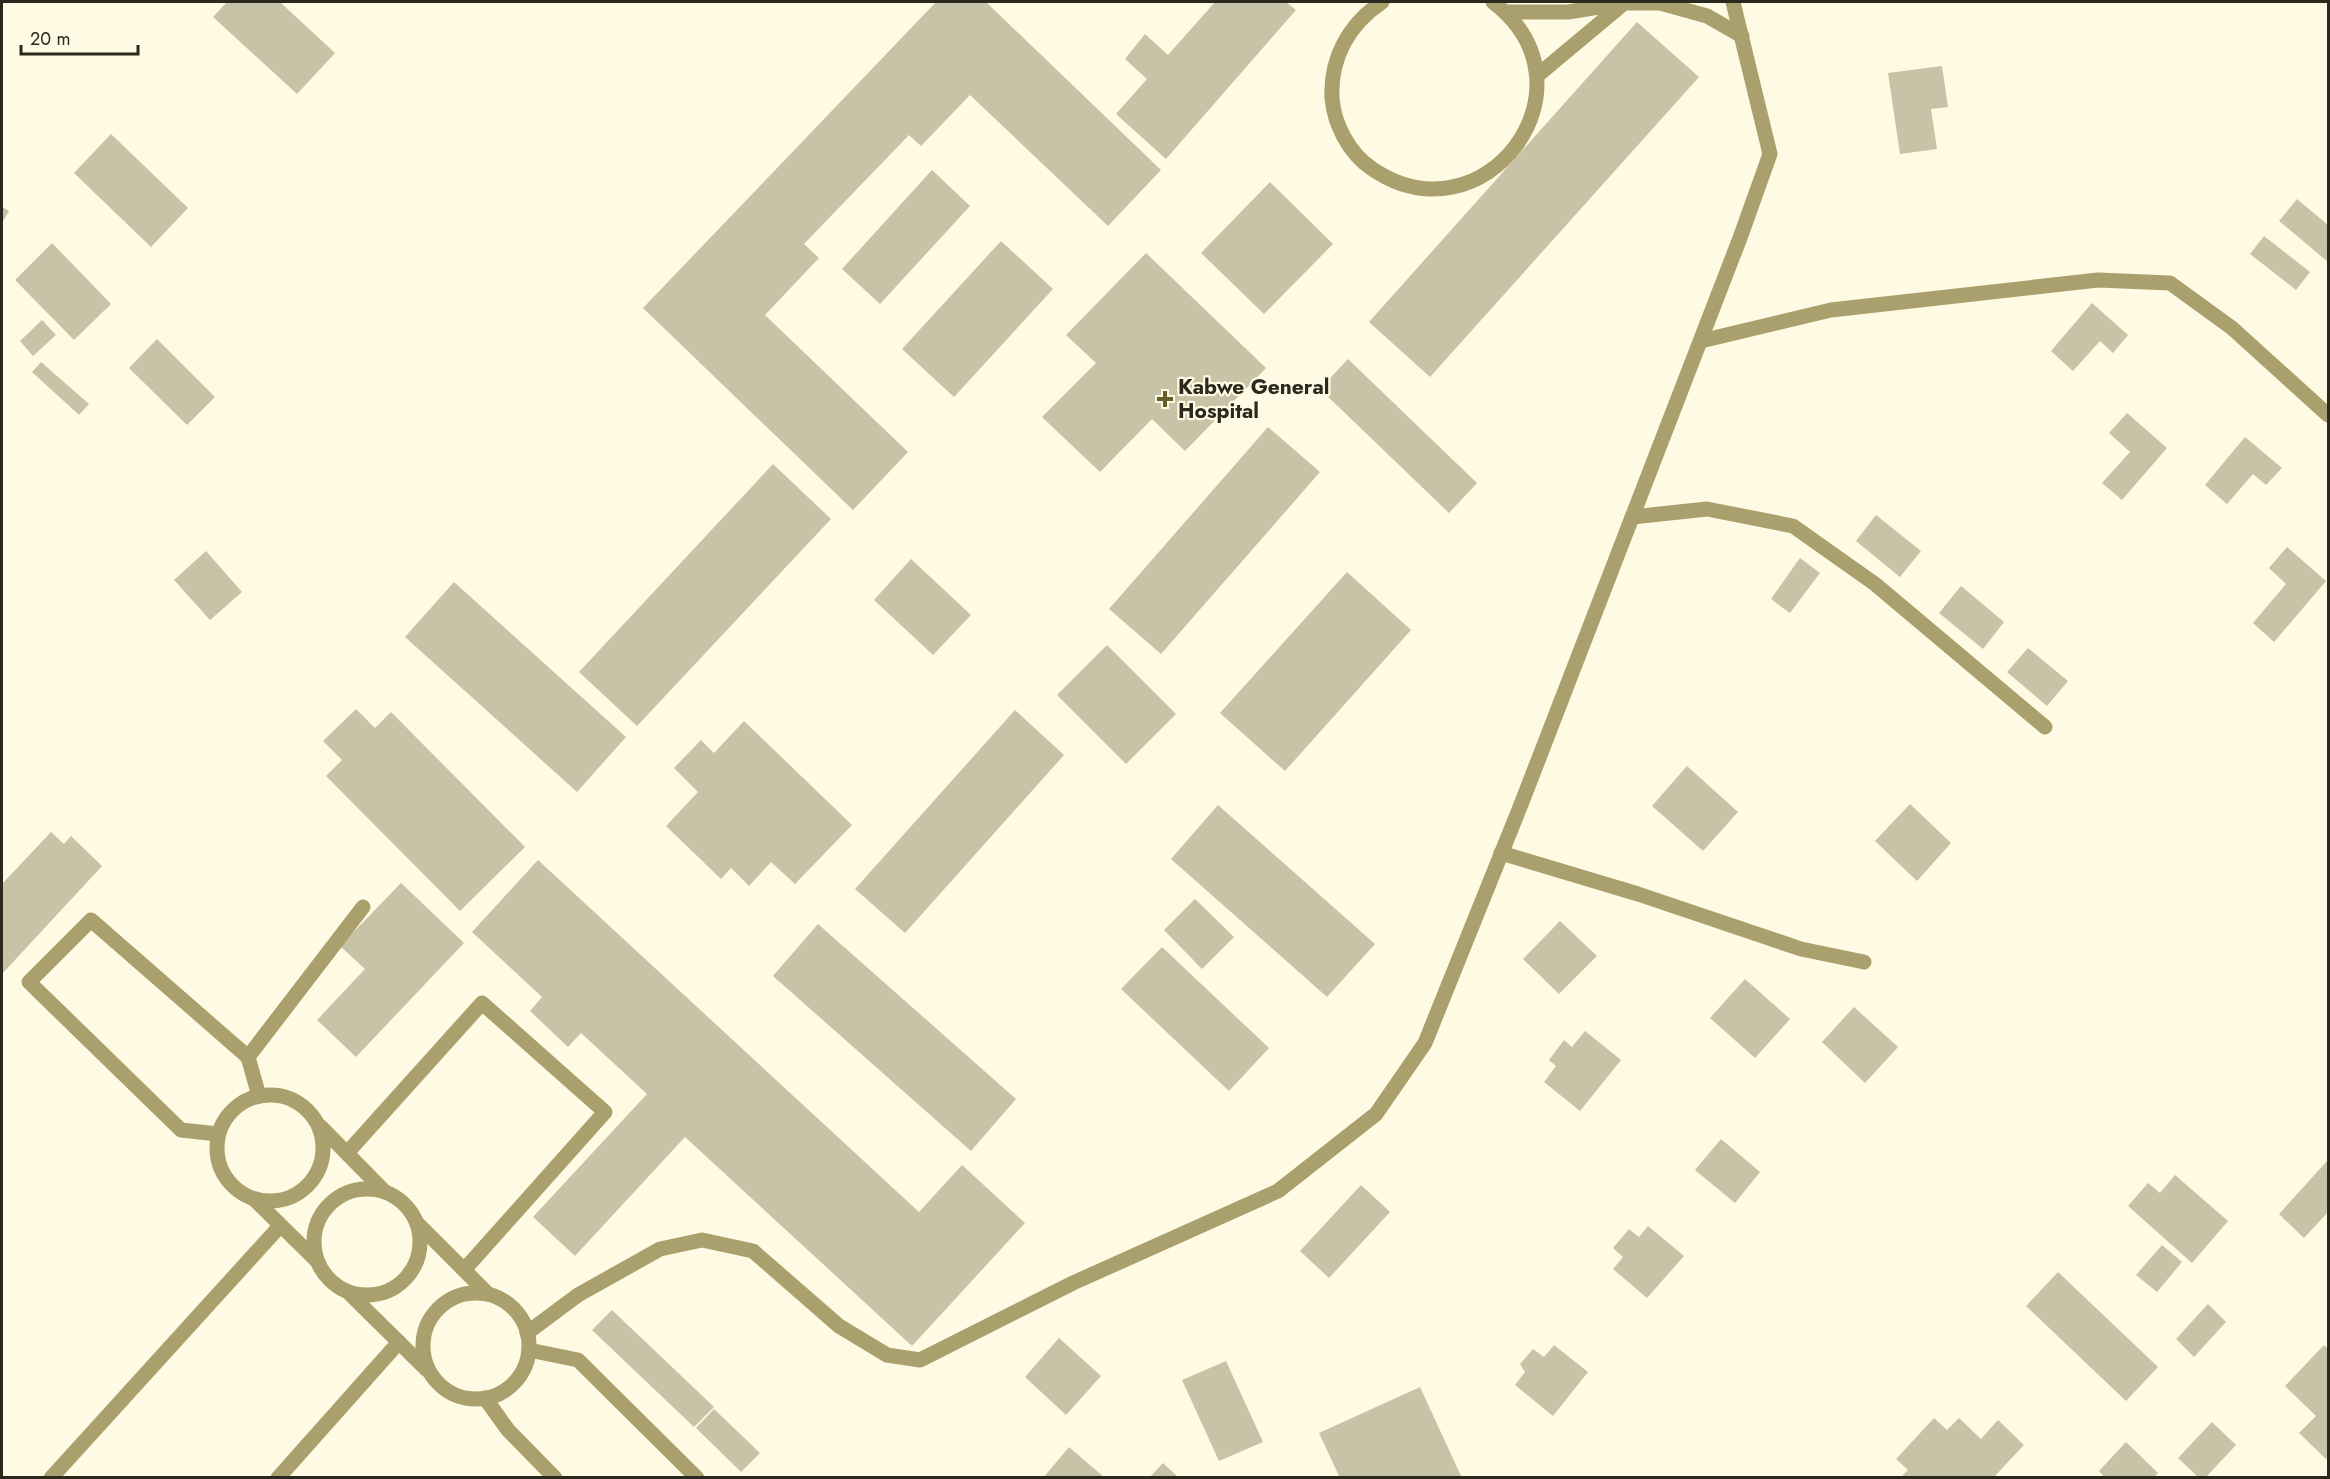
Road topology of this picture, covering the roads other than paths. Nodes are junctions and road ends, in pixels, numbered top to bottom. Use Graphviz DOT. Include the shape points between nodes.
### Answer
graph roads {
  1 [pos="1382,2"];
  2 [pos="1492,2"];
  3 [pos="1624,2"];
  4 [pos="1733,2"];
  5 [pos="1506,12"];
  6 [pos="1742,36"];
  7 [pos="1538,75"];
  8 [pos="1701,341"];
  9 [pos="2328,415"];
  10 [pos="1632,517"];
  11 [pos="2044,727"];
  12 [pos="1501,853"];
  13 [pos="363,907"];
  14 [pos="1864,962"];
  15 [pos="248,1057"];
  16 [pos="259,1096"];
  17 [pos="318,1125"];
  18 [pos="218,1134"];
  19 [pos="347,1153"];
  20 [pos="386,1192"];
  21 [pos="254,1199"];
  22 [pos="417,1224"];
  23 [pos="280,1226"];
  24 [pos="317,1261"];
  25 [pos="464,1270"];
  26 [pos="347,1292"];
  27 [pos="488,1294"];
  28 [pos="527,1333"];
  29 [pos="399,1342"];
  30 [pos="529,1350"];
  31 [pos="427,1370"];
  32 [pos="485,1398"];
  33 [pos="51,1478"];
  34 [pos="278,1478"];
  35 [pos="555,1478"];
  36 [pos="697,1478"];
  1 -- 7 [label="lane" via="1352,28 1339,50 1332,99 1337,123 1349,145 1384,178 1432,190 1481,177 1502,163 1518,145 1532,115"];
  2 -- 5 [label="lane"];
  3 -- 5 [label="lane" via="1568,12"];
  3 -- 6 [label="lane" via="1660,3 1707,16"];
  3 -- 7 [label="lane"];
  4 -- 6 [label="lane"];
  5 -- 7 [label="lane" via="1522,30"];
  6 -- 8 [label="lane" via="1770,154"];
  8 -- 9 [label="lane" via="1831,310 2098,280 2170,283 2232,328"];
  8 -- 10 [label="lane"];
  10 -- 11 [label="lane" via="1707,509 1793,526 1875,584"];
  10 -- 12 [label="lane"];
  12 -- 14 [label="lane" via="1802,949"];
  12 -- 28 [label="lane" via="1425,1043 1376,1114 1278,1191 1073,1283 920,1360 887,1355 839,1326 753,1251 702,1240 660,1250 578,1295"];
  13 -- 15 [label="lane"];
  15 -- 16 [label="lane"];
  15 -- 18 [label="lane" via="91,920 29,982 181,1130"];
  16 -- 17 [label="lane" via="287,1096 309,1110"];
  16 -- 18 [label="lane" via="237,1107"];
  17 -- 19 [label="lane"];
  17 -- 21 [label="lane" via="324,1150 315,1176 294,1195 267,1202"];
  18 -- 21 [label="lane" via="216,1148 222,1174 241,1194"];
  19 -- 20 [label="lane"];
  19 -- 25 [label="lane" via="482,1003 605,1112"];
  20 -- 22 [label="lane" via="406,1203"];
  20 -- 24 [label="lane" via="359,1189 325,1210 315,1233"];
  21 -- 23 [label="lane"];
  22 -- 25 [label="lane"];
  22 -- 26 [label="lane" via="420,1250 409,1275 387,1291"];
  23 -- 24 [label="lane"];
  23 -- 33 [label="lane"];
  24 -- 26 [label="lane" via="333,1283"];
  25 -- 27 [label="lane"];
  26 -- 29 [label="lane"];
  27 -- 28 [label="lane" via="514,1308"];
  27 -- 31 [label="lane" via="457,1297 442,1305 432,1317 422,1342"];
  28 -- 30 [label="lane"];
  29 -- 31 [label="lane"];
  29 -- 34 [label="lane"];
  30 -- 32 [label="lane" via="527,1362 514,1382 506,1390"];
  30 -- 36 [label="lane" via="578,1360"];
  31 -- 32 [label="lane" via="435,1382 454,1396"];
  32 -- 35 [label="lane" via="508,1430"];
}
